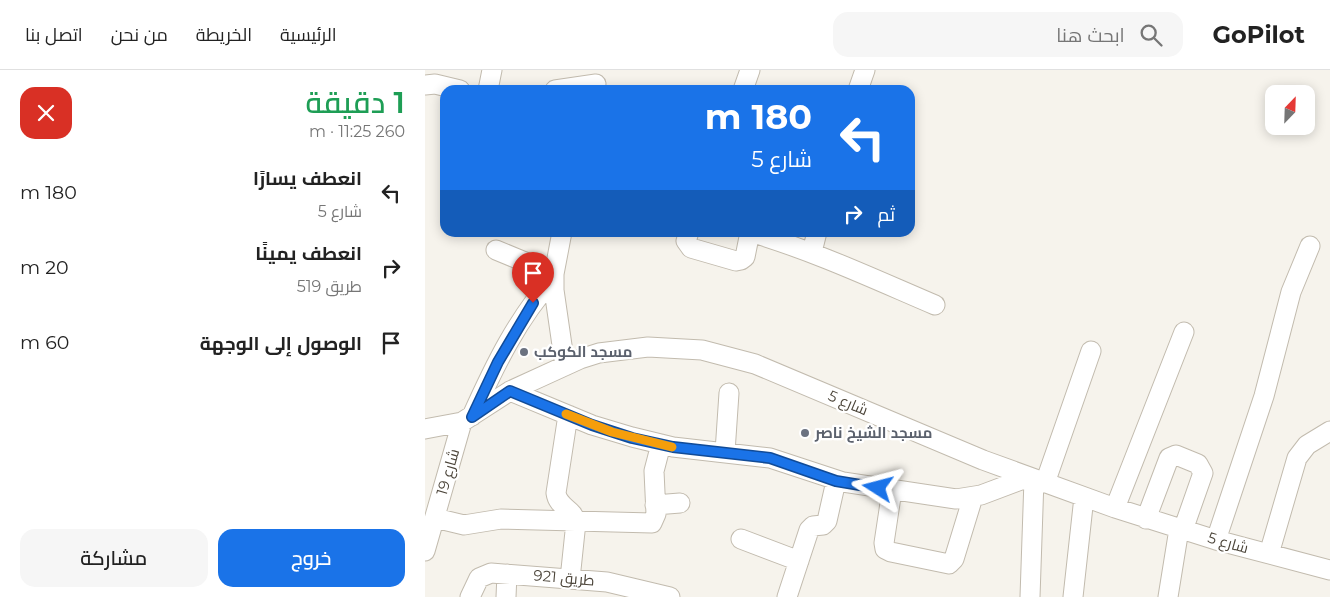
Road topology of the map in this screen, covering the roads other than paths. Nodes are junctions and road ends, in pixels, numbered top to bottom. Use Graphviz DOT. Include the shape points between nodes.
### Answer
graph roads {
  1 [pos="492,70"];
  2 [pos="750,70"];
  3 [pos="865,70"];
  4 [pos="597,81"];
  5 [pos="425,85"];
  6 [pos="440,85"];
  7 [pos="489,85"];
  8 [pos="578,85"];
  9 [pos="745,85"];
  10 [pos="860,85"];
  11 [pos="561,237"];
  12 [pos="688,237"];
  13 [pos="750,237"];
  14 [pos="766,237"];
  15 [pos="816,237"];
  16 [pos="1310,246"];
  17 [pos="496,250"];
  18 [pos="812,252"];
  19 [pos="554,276"];
  20 [pos="935,305"];
  21 [pos="1184,332"];
  22 [pos="1091,351"];
  23 [pos="565,366"];
  24 [pos="510,391"];
  25 [pos="729,393"];
  26 [pos="567,415"];
  27 [pos="467,420"];
  28 [pos="425,429"];
  29 [pos="1330,431"];
  30 [pos="661,444"];
  31 [pos="725,452"];
  32 [pos="1036,480"];
  33 [pos="836,481"];
  34 [pos="892,490"];
  35 [pos="433,497"];
  36 [pos="973,497"];
  37 [pos="1084,497"];
  38 [pos="680,503"];
  39 [pos="655,505"];
  40 [pos="1115,508"];
  41 [pos="435,518"];
  42 [pos="1146,519"];
  43 [pos="576,522"];
  44 [pos="1181,530"];
  45 [pos="741,539"];
  46 [pos="1216,540"];
  47 [pos="425,551"];
  48 [pos="1269,554"];
  49 [pos="799,561"];
  50 [pos="1330,570"];
  51 [pos="507,574"];
  52 [pos="570,579"];
  53 [pos="471,597"];
  54 [pos="505,597"];
  55 [pos="670,597"];
  56 [pos="787,597"];
  57 [pos="1030,597"];
  58 [pos="1073,597"];
  59 [pos="1168,597"];
  1 -- 7 [label="street"];
  2 -- 9 [label="street"];
  3 -- 10 [label="street"];
  4 -- 8 [label="street"];
  5 -- 6 [label="street"];
  11 -- 19 [label="street"];
  12 -- 13 [label="street" via="687,244 691,248 736,261 745,256"];
  14 -- 18 [label="street"];
  15 -- 18 [label="street"];
  16 -- 46 [label="street" via="1291,292 1266,388"];
  17 -- 19 [label="street"];
  18 -- 20 [label="street"];
  19 -- 23 [label="street" via="556,319"];
  19 -- 27 [label="street, شارع 19" via="513,334"];
  21 -- 40 [label="street"];
  22 -- 32 [label="street"];
  23 -- 24 [label="street, شارع 5"];
  23 -- 32 [label="street, شارع 5" via="599,353 621,349 702,350 755,364"];
  24 -- 26 [label="street"];
  24 -- 27 [label="street, شارع 5"];
  25 -- 31 [label="street"];
  26 -- 30 [label="street" via="612,432"];
  26 -- 43 [label="street" via="556,493 558,502 573,513"];
  27 -- 28 [label="street, شارع 5"];
  27 -- 35 [label="street, شارع 19"];
  29 -- 48 [label="street" via="1307,446 1297,458"];
  30 -- 31 [label="street"];
  30 -- 39 [label="street" via="654,471"];
  31 -- 33 [label="street" via="783,461"];
  32 -- 36 [label="street"];
  32 -- 37 [label="street, شارع 5"];
  32 -- 57 [label="street"];
  33 -- 34 [label="street"];
  33 -- 49 [label="street" via="826,522 810,529"];
  34 -- 36 [label="street" via="947,498"];
  34 -- 36 [label="street" via="883,543 885,548 945,564 952,562"];
  35 -- 41 [label="street, شارع 19"];
  37 -- 40 [label="street, شارع 5"];
  37 -- 58 [label="street"];
  38 -- 39 [label="street"];
  39 -- 43 [label="street" via="656,518 649,524"];
  40 -- 42 [label="street, شارع 5"];
  41 -- 43 [label="street" via="463,525 501,519"];
  41 -- 47 [label="street, شارع 19"];
  42 -- 44 [label="street, شارع 5"];
  42 -- 44 [label="street" via="1169,458 1176,455 1198,464 1203,473"];
  43 -- 52 [label="street"];
  44 -- 46 [label="street, شارع 5"];
  44 -- 59 [label="street"];
  45 -- 49 [label="street"];
  46 -- 48 [label="street, شارع 5"];
  48 -- 50 [label="street, شارع 5"];
  49 -- 56 [label="street"];
  51 -- 52 [label="street, طريق 921"];
  51 -- 53 [label="street, طريق 921" via="483,576"];
  51 -- 54 [label="street"];
  52 -- 55 [label="street, طريق 921" via="625,585"];
}
